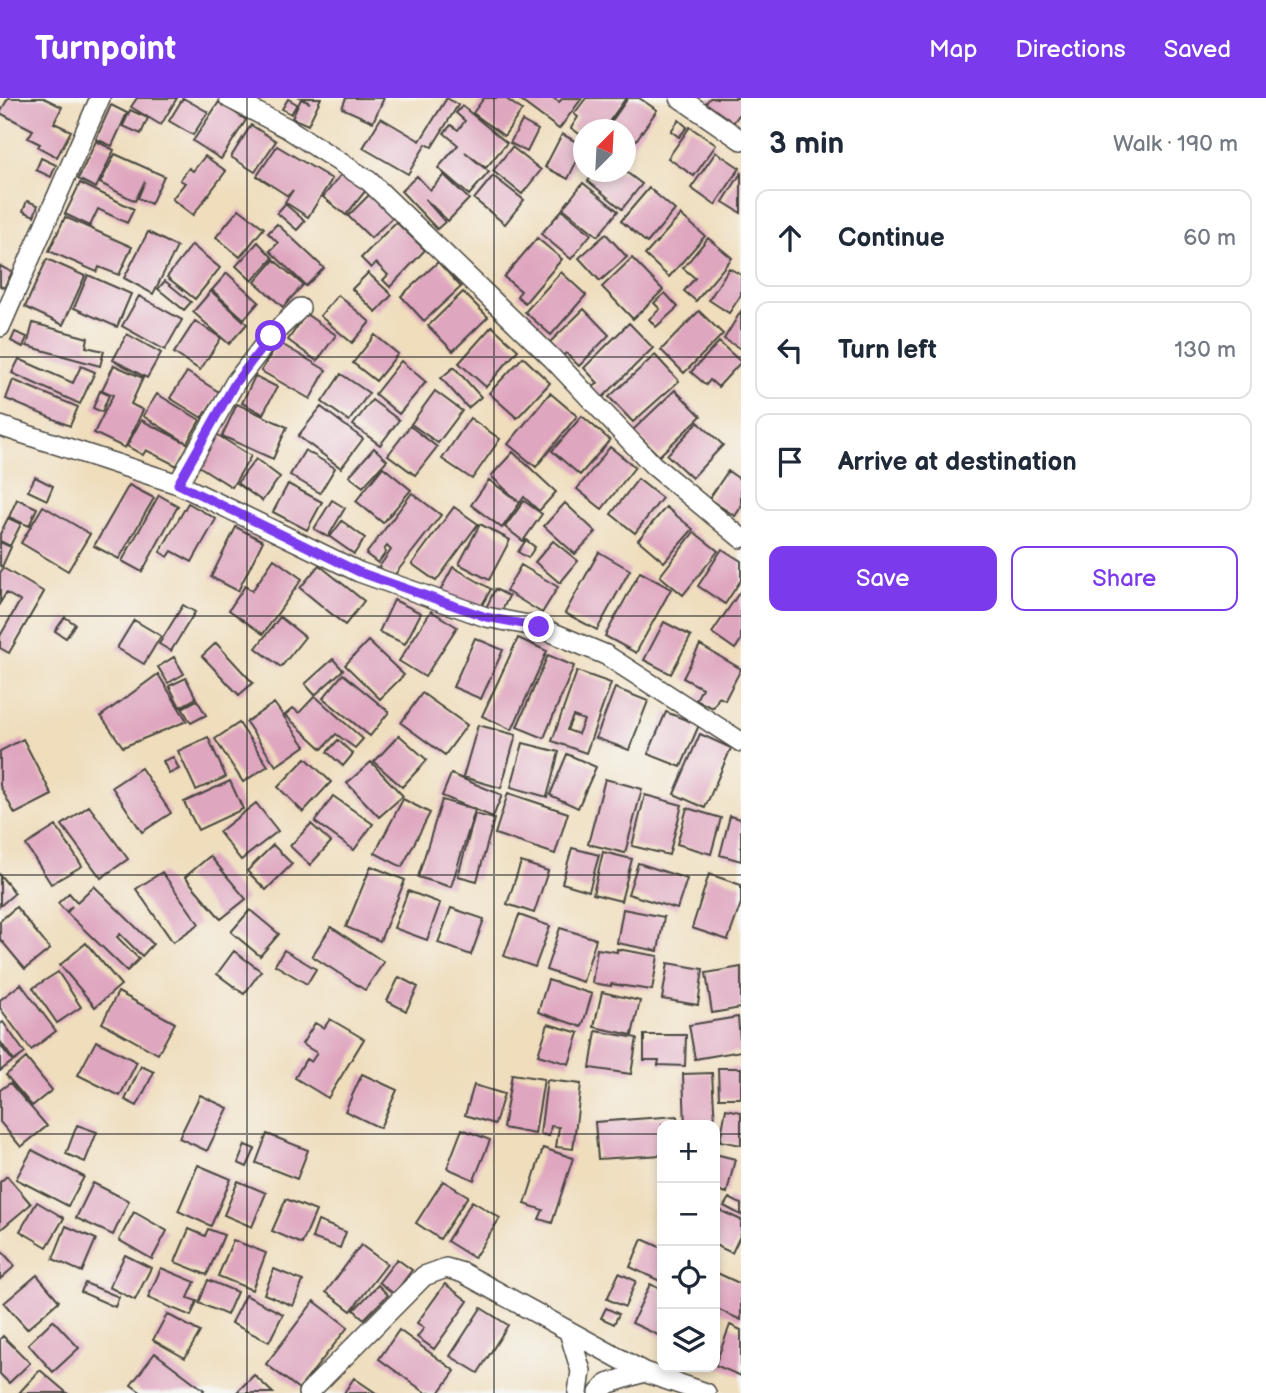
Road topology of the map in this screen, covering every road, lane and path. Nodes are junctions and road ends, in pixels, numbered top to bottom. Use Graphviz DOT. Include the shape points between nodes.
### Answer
graph roads {
  1 [pos="100,98"];
  2 [pos="229,98"];
  3 [pos="680,98"];
  4 [pos="741,139"];
  5 [pos="300,308"];
  6 [pos="0,327"];
  7 [pos="0,426"];
  8 [pos="178,484"];
  9 [pos="741,538"];
  10 [pos="741,742"];
  11 [pos="569,1332"];
  12 [pos="644,1371"];
  13 [pos="308,1393"];
  14 [pos="579,1393"];
  15 [pos="599,1393"];
  16 [pos="706,1393"];
  1 -- 6 [label="street"];
  2 -- 9 [label="street" via="369,181 552,358 653,465"];
  3 -- 4 [label="street"];
  5 -- 8 [label="street" via="271,336 235,383"];
  7 -- 8 [label="street"];
  8 -- 10 [label="street" via="359,572 486,617 539,627 606,655"];
  11 -- 12 [label="street"];
  11 -- 13 [label="street" via="446,1268 424,1276"];
  11 -- 14 [label="street" via="580,1371"];
  12 -- 15 [label="street" via="607,1384"];
  12 -- 16 [label="street"];
}
